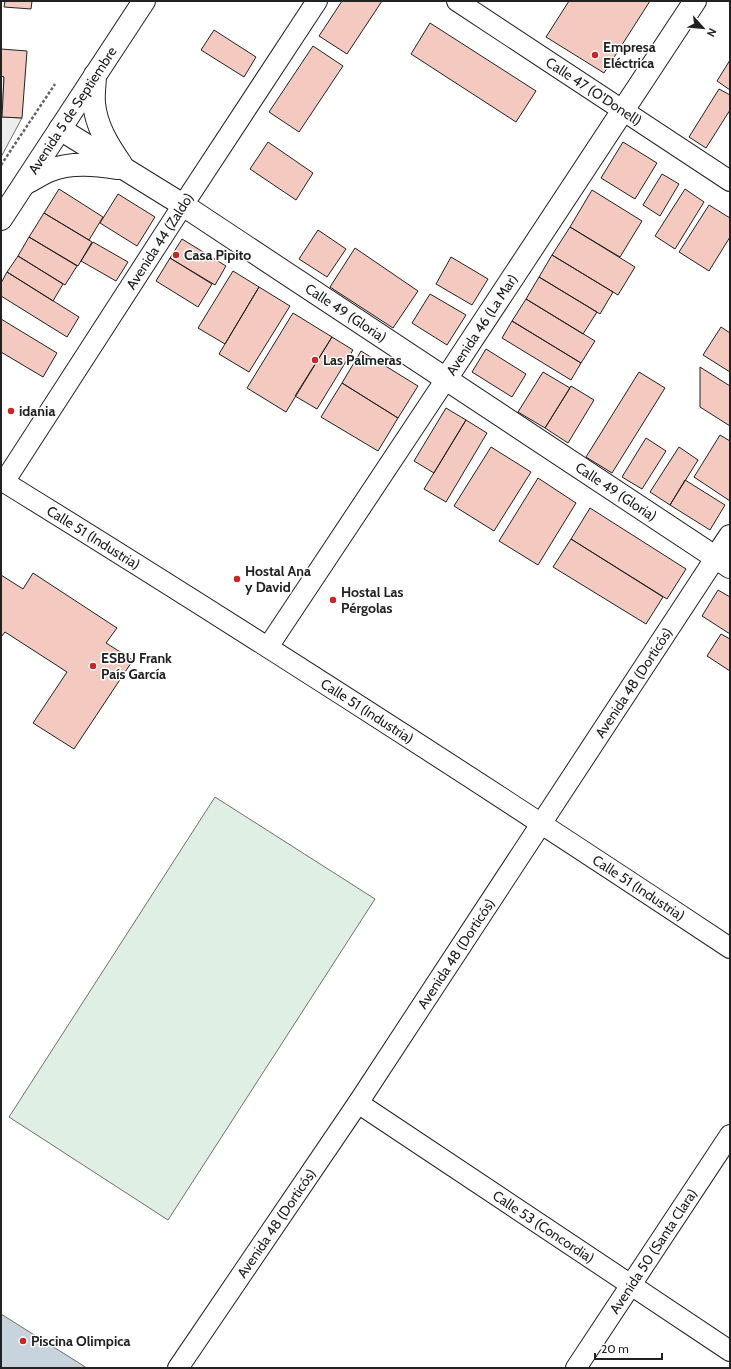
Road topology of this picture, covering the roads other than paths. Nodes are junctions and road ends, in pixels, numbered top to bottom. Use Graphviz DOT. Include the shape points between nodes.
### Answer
graph roads {
  1 [pos="144,1"];
  2 [pos="317,1"];
  3 [pos="457,1"];
  4 [pos="695,1"];
  5 [pos="95,75"];
  6 [pos="623,109"];
  7 [pos="60,129"];
  8 [pos="124,168"];
  9 [pos="730,181"];
  10 [pos="23,185"];
  11 [pos="183,205"];
  12 [pos="1,219"];
  13 [pos="446,379"];
  14 [pos="3,481"];
  15 [pos="730,536"];
  16 [pos="723,562"];
  17 [pos="268,647"];
  18 [pos="542,823"];
  19 [pos="730,948"];
  20 [pos="358,1103"];
  21 [pos="730,1135"];
  22 [pos="631,1285"];
  23 [pos="730,1351"];
  24 [pos="182,1367"];
  25 [pos="576,1368"];
  1 -- 5 [label="main road, Avenida 5 de Septiembre"];
  2 -- 11 [label="street, Avenida 44 (Zaldo)"];
  3 -- 6 [label="street, Calle 47 (O'Donell)"];
  4 -- 6 [label="main road, Avenida 46 (La Mar)"];
  5 -- 7 [label="main road, Avenida 5 de Septiembre"];
  5 -- 8 [label="main road" via="94,103 100,129"];
  6 -- 9 [label="street, Calle 47 (O'Donell)"];
  6 -- 13 [label="main road, Avenida 46 (La Mar)"];
  7 -- 8 [label="main road, Calle 49 (Gloria)"];
  7 -- 10 [label="main road, Avenida 5 de Septiembre"];
  8 -- 10 [label="main road" via="90,164 70,165 51,170"];
  8 -- 11 [label="main road, Calle 49 (Gloria)"];
  10 -- 12 [label="main road, Avenida 5 de Septiembre"];
  11 -- 13 [label="main road, Calle 49 (Gloria)"];
  11 -- 14 [label="street, Avenida 44 (Zaldo)"];
  13 -- 16 [label="main road, Calle 49 (Gloria)"];
  13 -- 17 [label="street, Avenida 46 (La Mar)"];
  14 -- 17 [label="street, Calle 51 (Industria)"];
  15 -- 16 [label="main road, Avenida 48 (Dorticós)"];
  16 -- 18 [label="street, Avenida 48 (Dorticós)"];
  17 -- 18 [label="street, Calle 51 (Industria)"];
  18 -- 19 [label="street, Calle 51 (Industria)"];
  18 -- 20 [label="street, Avenida 48 (Dorticós)"];
  20 -- 22 [label="street, Calle 53 (Concordia)"];
  20 -- 24 [label="street, Avenida 48 (Dorticós)"];
  21 -- 22 [label="street, Avenida 50 (Santa Clara)"];
  22 -- 23 [label="street, Calle 53 (Concordia)"];
  22 -- 25 [label="street, Avenida 50 (Santa Clara)"];
}
